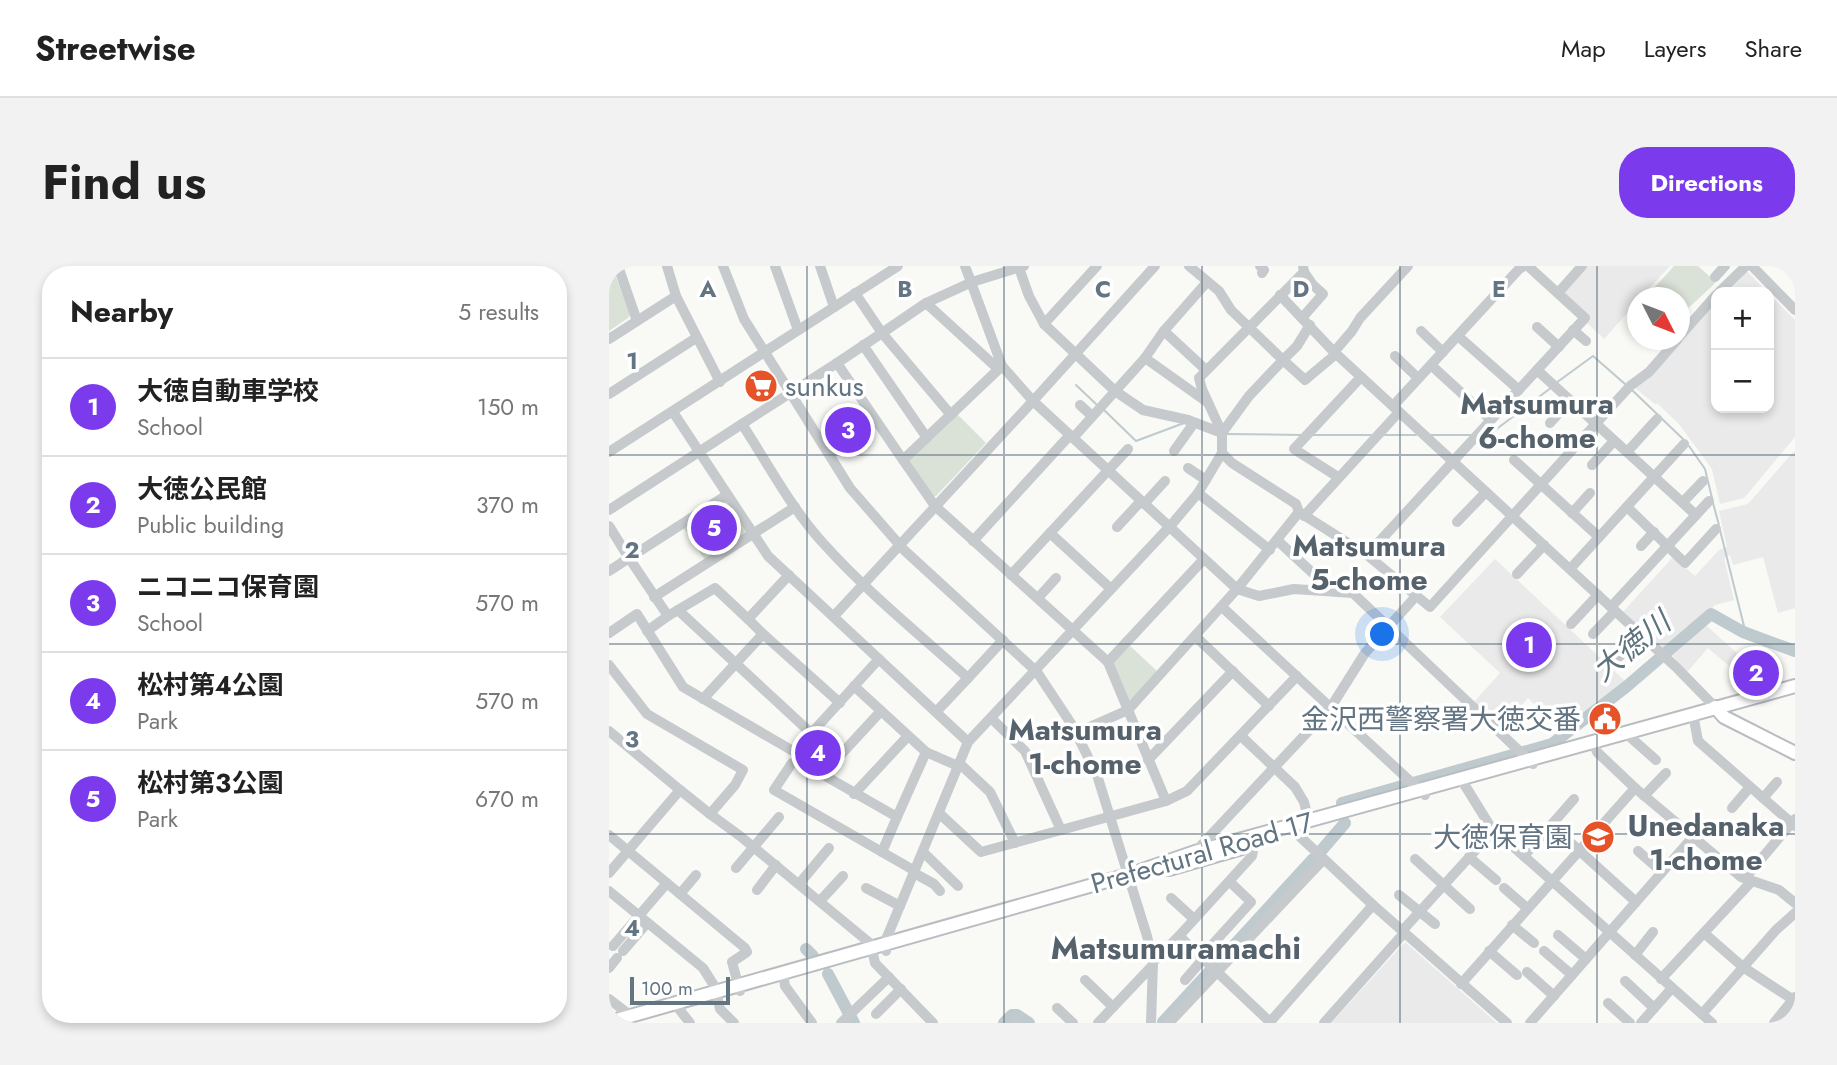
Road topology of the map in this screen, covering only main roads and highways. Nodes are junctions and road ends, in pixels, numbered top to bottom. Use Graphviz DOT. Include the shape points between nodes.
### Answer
graph roads {
  1 [pos="1795,686"];
  2 [pos="1795,692"];
  3 [pos="1717,710"];
  4 [pos="1795,753"];
  5 [pos="1417,788"];
  6 [pos="1293,829"];
  7 [pos="1253,841"];
  8 [pos="1129,878"];
  9 [pos="637,1019"];
  10 [pos="609,1022"];
  1 -- 3 [label="main road, Prefectural Road 17"];
  2 -- 3 [label="main road, Prefectural Road 17"];
  3 -- 4 [label="main road"];
  3 -- 5 [label="main road, Prefectural Road 17" via="1527,757 1463,782"];
  5 -- 6 [label="main road, Prefectural Road 17"];
  5 -- 6 [label="main road, Prefectural Road 17"];
  6 -- 7 [label="main road, Prefectural Road 17"];
  7 -- 8 [label="main road, Prefectural Road 17"];
  7 -- 8 [label="main road, Prefectural Road 17" via="1195,852"];
  8 -- 9 [label="main road, Prefectural Road 17"];
  9 -- 10 [label="main road, Prefectural Road 17"];
}
